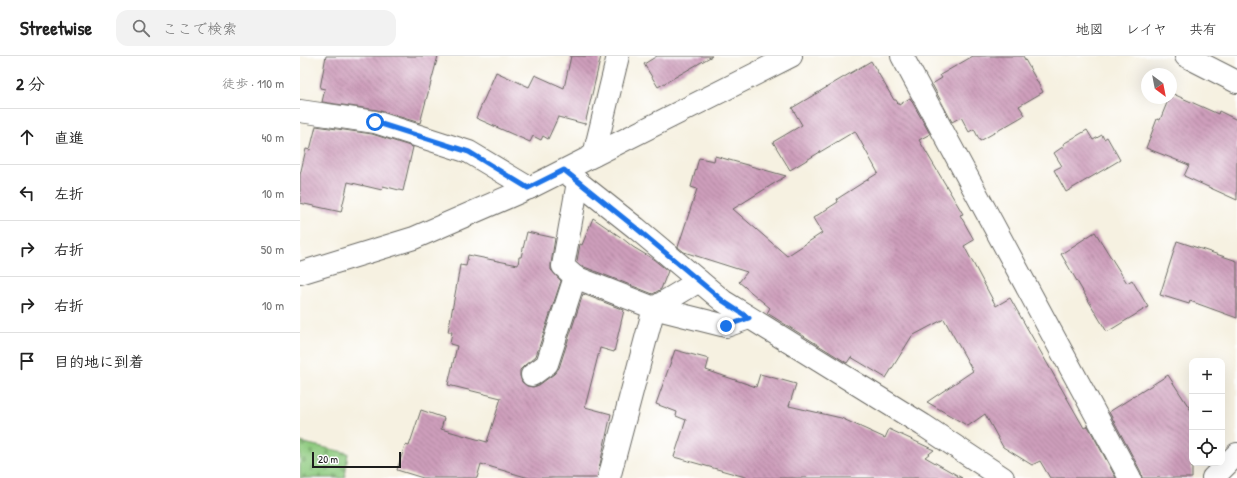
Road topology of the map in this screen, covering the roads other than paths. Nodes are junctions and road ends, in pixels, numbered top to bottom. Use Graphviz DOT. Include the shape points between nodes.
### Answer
graph roads {
  1 [pos="618,56"];
  2 [pos="791,56"];
  3 [pos="902,56"];
  4 [pos="1186,56"];
  5 [pos="1237,82"];
  6 [pos="300,110"];
  7 [pos="594,155"];
  8 [pos="571,176"];
  9 [pos="528,188"];
  10 [pos="300,273"];
  11 [pos="575,277"];
  12 [pos="699,281"];
  13 [pos="654,308"];
  14 [pos="749,318"];
  15 [pos="532,375"];
  16 [pos="1237,454"];
  17 [pos="609,478"];
  18 [pos="1003,478"];
  19 [pos="1130,478"];
  20 [pos="1213,478"];
  1 -- 7 [label="street"];
  2 -- 7 [label="street"];
  3 -- 19 [label="street"];
  4 -- 5 [label="street"];
  6 -- 9 [label="street" via="375,122 469,152"];
  7 -- 8 [label="street"];
  8 -- 9 [label="street"];
  8 -- 11 [label="street" via="563,266"];
  8 -- 12 [label="street"];
  9 -- 10 [label="street" via="414,238"];
  11 -- 13 [label="street"];
  11 -- 15 [label="street" via="547,364"];
  12 -- 13 [label="street"];
  12 -- 14 [label="street"];
  13 -- 14 [label="street" via="726,326"];
  13 -- 17 [label="street"];
  14 -- 18 [label="street" via="923,425"];
  16 -- 20 [label="street"];
}
